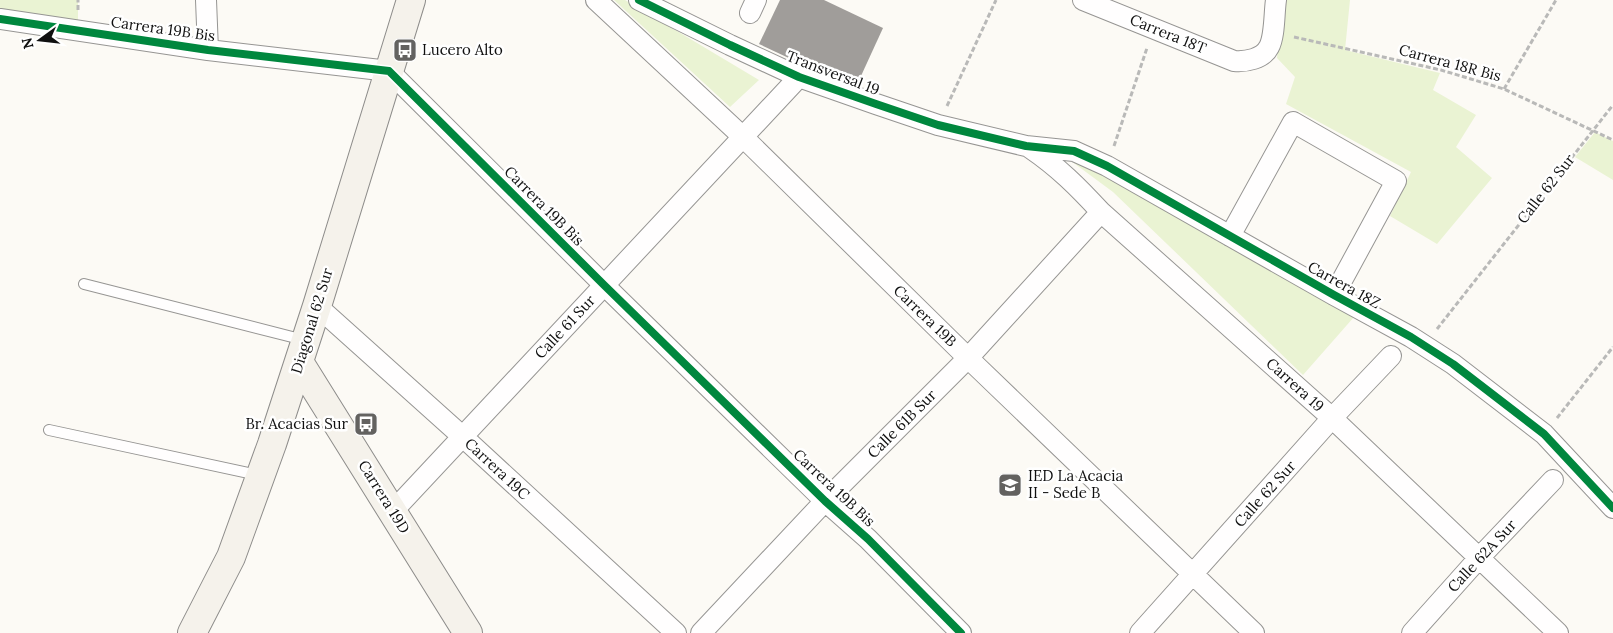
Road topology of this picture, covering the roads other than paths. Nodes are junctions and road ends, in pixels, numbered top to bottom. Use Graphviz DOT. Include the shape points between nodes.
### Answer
graph roads {
  1 [pos="206,0"];
  2 [pos="411,0"];
  3 [pos="596,0"];
  4 [pos="639,0"];
  5 [pos="1083,0"];
  6 [pos="1276,0"];
  7 [pos="0,19"];
  8 [pos="208,50"];
  9 [pos="389,71"];
  10 [pos="799,77"];
  11 [pos="743,137"];
  12 [pos="1026,146"];
  13 [pos="1101,212"];
  14 [pos="1230,236"];
  15 [pos="84,284"];
  16 [pos="604,285"];
  17 [pos="1334,295"];
  18 [pos="317,306"];
  19 [pos="302,351"];
  20 [pos="1392,356"];
  21 [pos="968,358"];
  22 [pos="1332,418"];
  23 [pos="49,430"];
  24 [pos="463,437"];
  25 [pos="261,476"];
  26 [pos="1553,480"];
  27 [pos="826,501"];
  28 [pos="1613,508"];
  29 [pos="394,511"];
  30 [pos="1479,558"];
  31 [pos="1193,575"];
  32 [pos="192,633"];
  33 [pos="468,633"];
  34 [pos="676,633"];
  35 [pos="701,633"];
  36 [pos="961,633"];
  37 [pos="1140,633"];
  38 [pos="1254,633"];
  39 [pos="1412,633"];
  40 [pos="1558,633"];
  1 -- 8 [label="street"];
  2 -- 9 [label="street, Diagonal 62 Sur"];
  3 -- 11 [label="street, Carrera 19B"];
  4 -- 10 [label="street, Transversal 19"];
  5 -- 6 [label="street, Carrera 18T" via="1234,61 1254,59 1269,47"];
  7 -- 8 [label="street, Carrera 19B Bis"];
  8 -- 9 [label="street, Carrera 19B Bis"];
  9 -- 16 [label="street, Carrera 19B Bis"];
  9 -- 18 [label="street, Diagonal 62 Sur"];
  10 -- 11 [label="street, Calle 61 Sur"];
  10 -- 12 [label="street, Transversal 19" via="938,125"];
  11 -- 16 [label="street, Calle 61 Sur"];
  11 -- 21 [label="street, Carrera 19B"];
  12 -- 13 [label="street, Carrera 19" via="1073,182"];
  12 -- 14 [label="street, Carrera 18Z" via="1074,151 1107,166"];
  13 -- 21 [label="street, Calle 61B Sur"];
  13 -- 22 [label="street, Carrera 19"];
  14 -- 17 [label="street, Carrera 18Z"];
  14 -- 17 [label="street" via="1293,122 1396,181"];
  15 -- 19 [label="lane"];
  16 -- 24 [label="street, Calle 61 Sur"];
  16 -- 27 [label="street, Carrera 19B Bis"];
  17 -- 28 [label="street, Carrera 18Z" via="1453,364 1544,434"];
  18 -- 19 [label="street, Diagonal 62 Sur"];
  18 -- 24 [label="street, Carrera 19C"];
  19 -- 25 [label="street, Diagonal 62 Sur"];
  19 -- 29 [label="street, Carrera 19D"];
  20 -- 22 [label="street, Calle 62 Sur"];
  21 -- 27 [label="street, Calle 61B Sur"];
  21 -- 31 [label="street, Carrera 19B"];
  22 -- 30 [label="street, Carrera 19"];
  22 -- 31 [label="street, Calle 62 Sur"];
  23 -- 25 [label="lane"];
  24 -- 29 [label="street, Calle 61 Sur"];
  24 -- 34 [label="street, Carrera 19C"];
  25 -- 32 [label="street, Diagonal 62 Sur" via="231,557"];
  26 -- 30 [label="street, Calle 62A Sur"];
  27 -- 35 [label="street, Calle 61B Sur"];
  27 -- 36 [label="street, Carrera 19B Bis"];
  29 -- 33 [label="street, Carrera 19D"];
  30 -- 39 [label="street, Calle 62A Sur"];
  30 -- 40 [label="street, Carrera 19"];
  31 -- 37 [label="street, Calle 62 Sur"];
  31 -- 38 [label="street, Carrera 19B"];
}
